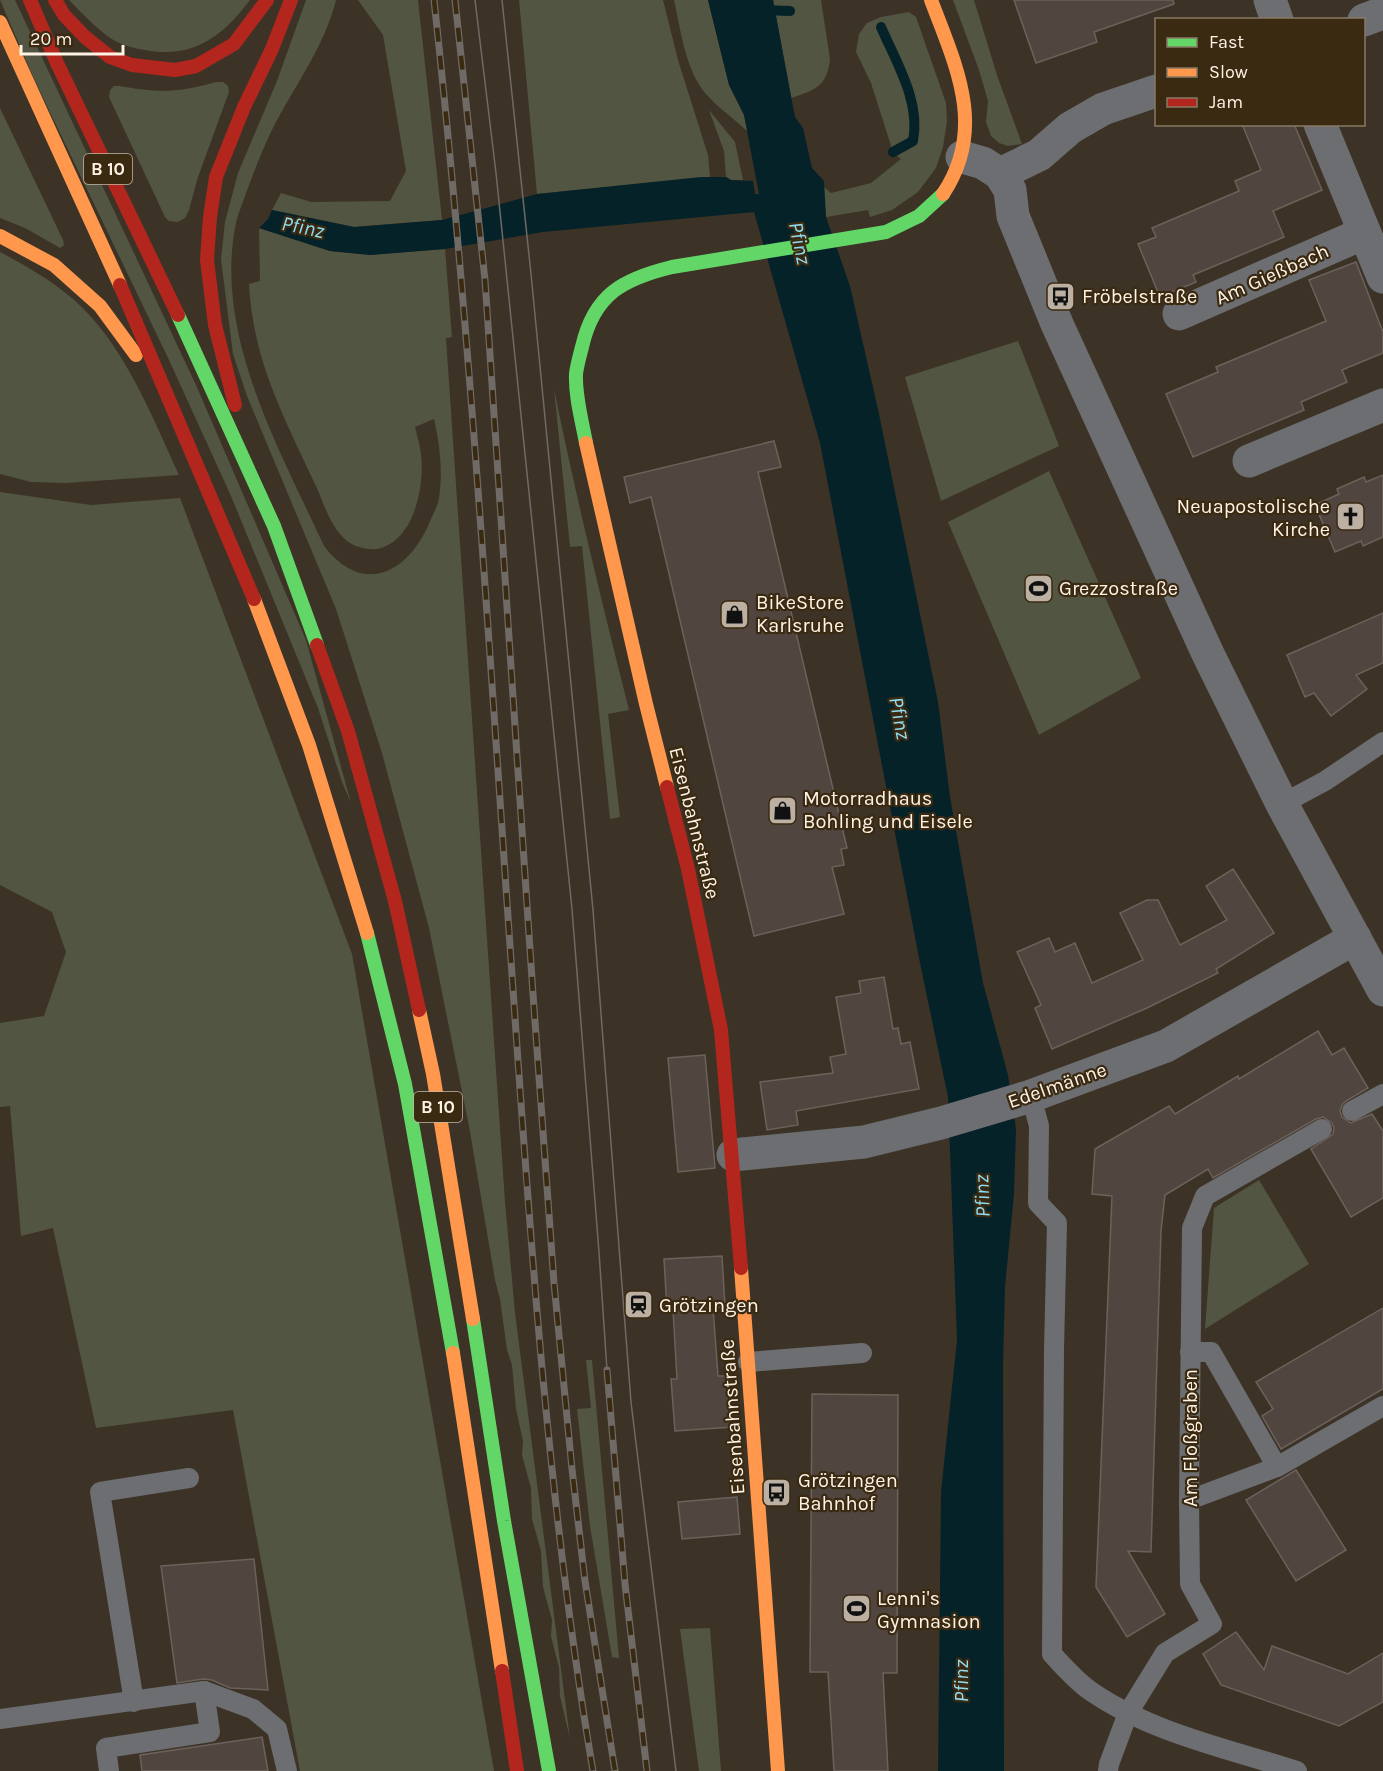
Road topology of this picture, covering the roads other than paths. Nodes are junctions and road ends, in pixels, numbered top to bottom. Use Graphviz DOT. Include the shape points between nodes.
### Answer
graph roads {
  1 [pos="30,0"];
  2 [pos="55,0"];
  3 [pos="267,0"];
  4 [pos="291,0"];
  5 [pos="931,0"];
  6 [pos="1270,0"];
  7 [pos="1383,13"];
  8 [pos="1276,18"];
  9 [pos="1365,20"];
  10 [pos="0,22"];
  11 [pos="1155,91"];
  12 [pos="1321,126"];
  13 [pos="963,157"];
  14 [pos="1000,174"];
  15 [pos="1364,233"];
  16 [pos="0,236"];
  17 [pos="1383,277"];
  18 [pos="1179,314"];
  19 [pos="1383,405"];
  20 [pos="187,442"];
  21 [pos="1249,461"];
  22 [pos="247,462"];
  23 [pos="1383,742"];
  24 [pos="1282,804"];
  25 [pos="1354,938"];
  26 [pos="1379,972"];
  27 [pos="1383,1094"];
  28 [pos="1023,1099"];
  29 [pos="1352,1111"];
  30 [pos="1322,1129"];
  31 [pos="733,1155"];
  32 [pos="1190,1352"];
  33 [pos="862,1353"];
  34 [pos="748,1362"];
  35 [pos="1383,1406"];
  36 [pos="1277,1467"];
  37 [pos="189,1478"];
  38 [pos="1189,1500"];
  39 [pos="204,1691"];
  40 [pos="134,1702"];
  41 [pos="1128,1713"];
  42 [pos="0,1719"];
  43 [pos="109,1771"];
  44 [pos="287,1771"];
  45 [pos="517,1771"];
  46 [pos="549,1771"];
  47 [pos="778,1771"];
  48 [pos="1108,1771"];
  49 [pos="1297,1771"];
  1 -- 22 [label="main road, B 10"];
  2 -- 3 [label="main road" via="85,37 110,57 132,65 175,69 196,66 234,44"];
  4 -- 22 [label="main road" via="216,177 210,217 207,260 215,325"];
  5 -- 13 [label="main road" via="963,92 968,117"];
  6 -- 8 [label="street"];
  7 -- 9 [label="street"];
  10 -- 20 [label="main road, B 10" via="112,266"];
  11 -- 14 [label="street" via="1103,109 1070,128 1040,155"];
  12 -- 15 [label="street"];
  13 -- 14 [label="street"];
  13 -- 31 [label="main road, Eisenbahnstraße" via="939,201 914,220 886,232 643,274 600,302 585,332 576,375 578,400 646,704 688,869 721,1030"];
  14 -- 24 [label="street" via="1010,190 1013,216 1074,364"];
  15 -- 17 [label="street"];
  15 -- 18 [label="street, Am Gießbach"];
  16 -- 20 [label="main road" via="54,265 100,306 139,360"];
  19 -- 21 [label="street"];
  20 -- 45 [label="main road, B 10" via="250,590 309,745 364,920 405,1084 457,1377"];
  22 -- 46 [label="main road, B 10" via="302,598 344,720 395,901 433,1074 504,1521"];
  23 -- 24 [label="lane"];
  24 -- 25 [label="street"];
  25 -- 26 [label="street"];
  25 -- 28 [label="street, Edelmänne" via="1166,1046"];
  27 -- 29 [label="lane"];
  28 -- 31 [label="street, Edelmänne" via="864,1142"];
  28 -- 41 [label="lane" via="1039,1126 1038,1203 1057,1223 1052,1654 1090,1691"];
  30 -- 32 [label="lane, Am Floßgraben" via="1205,1196 1192,1228"];
  31 -- 34 [label="main road, Eisenbahnstraße"];
  32 -- 36 [label="lane" via="1211,1352"];
  32 -- 38 [label="lane, Am Floßgraben"];
  33 -- 34 [label="lane"];
  34 -- 47 [label="main road, Eisenbahnstraße"];
  35 -- 36 [label="lane"];
  36 -- 38 [label="lane"];
  37 -- 40 [label="lane" via="100,1491"];
  38 -- 41 [label="lane, Am Floßgraben" via="1191,1584 1212,1624 1165,1653"];
  39 -- 40 [label="lane"];
  39 -- 43 [label="lane" via="210,1732 106,1748"];
  39 -- 44 [label="lane" via="253,1709 277,1729"];
  40 -- 42 [label="lane"];
  41 -- 48 [label="lane, Am Floßgraben"];
  41 -- 49 [label="lane" via="1171,1731"];
}
